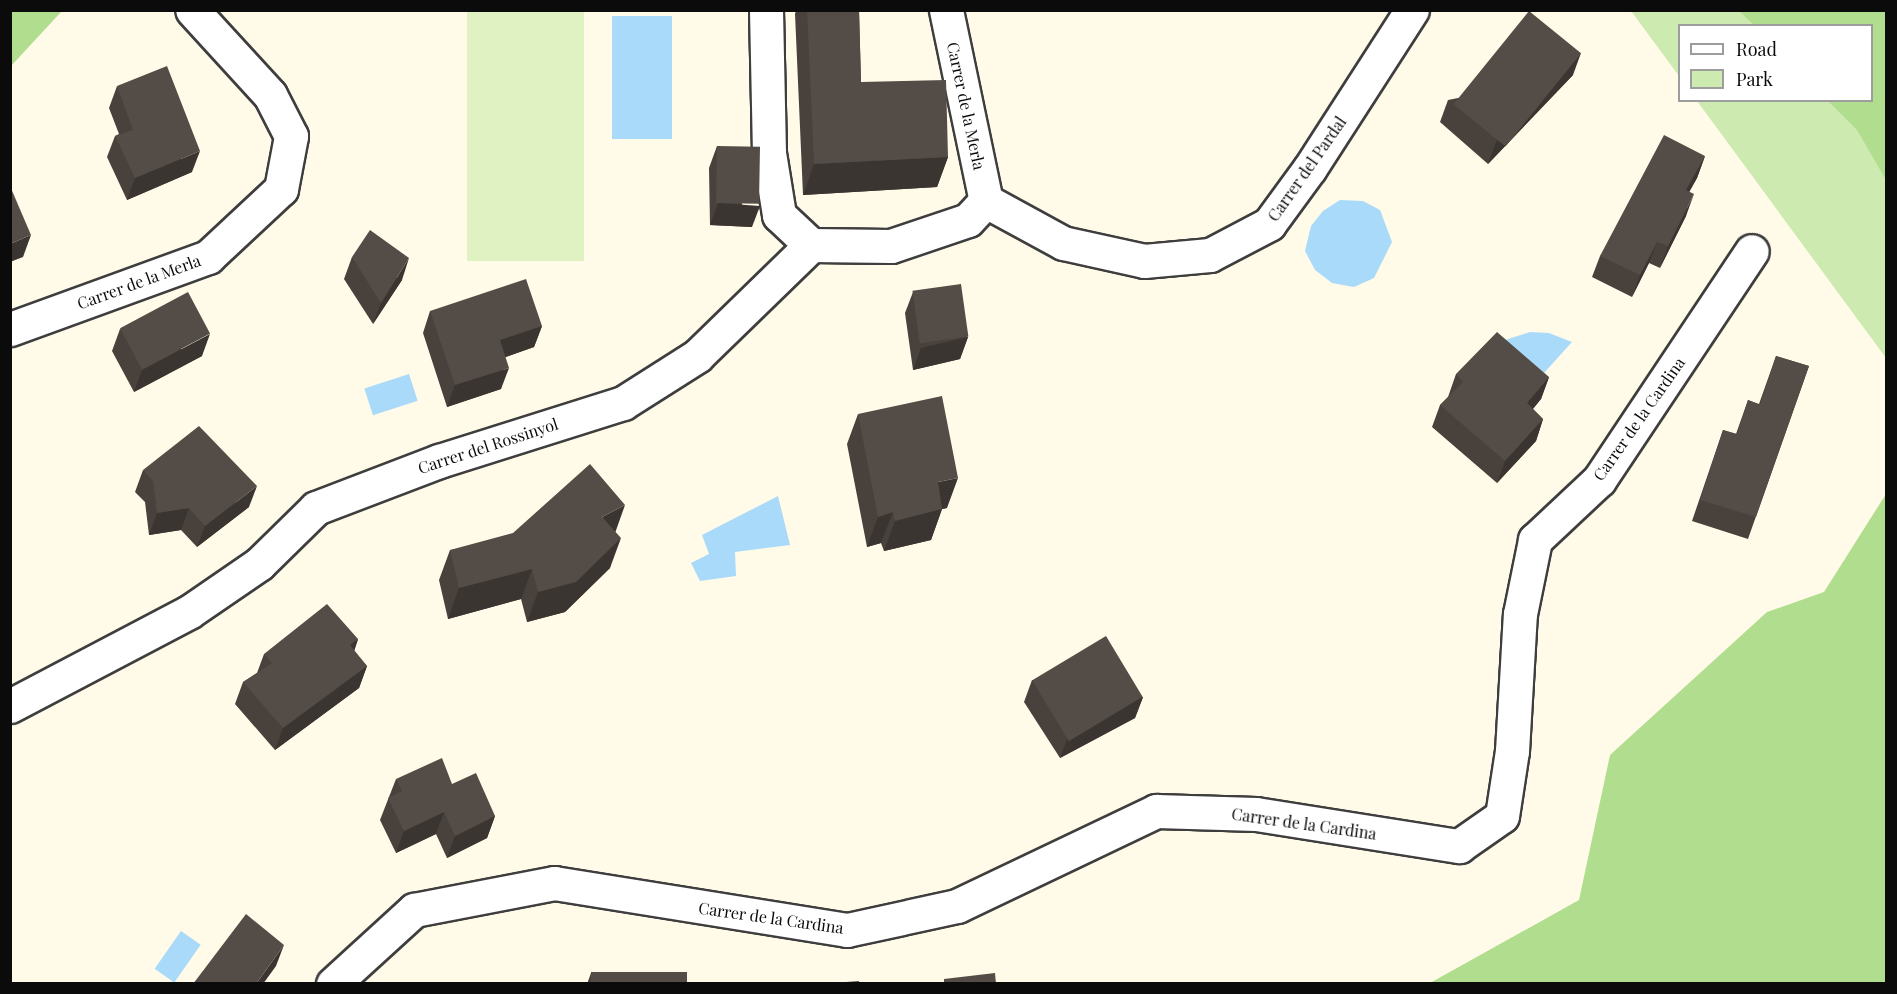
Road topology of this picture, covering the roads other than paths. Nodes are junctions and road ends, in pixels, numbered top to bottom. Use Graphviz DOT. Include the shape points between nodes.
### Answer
graph roads {
  1 [pos="192,10"];
  2 [pos="766,10"];
  3 [pos="946,10"];
  4 [pos="1412,10"];
  5 [pos="977,210"];
  6 [pos="811,245"];
  7 [pos="1752,251"];
  8 [pos="10,329"];
  9 [pos="10,706"];
  10 [pos="333,984"];
  1 -- 8 [label="street, Carrer de la Merla" via="270,95 291,136 281,189 208,256"];
  2 -- 6 [label="street" via="769,153 779,215"];
  3 -- 5 [label="street, Carrer de la Merla"];
  4 -- 5 [label="street, Carrer del Pardal" via="1311,168 1269,224 1210,255 1144,261 1063,243"];
  5 -- 6 [label="street" via="891,246"];
  6 -- 9 [label="street, Carrer del Rossinyol" via="697,356 623,403 439,461 316,507 259,564 189,612"];
  7 -- 10 [label="street, Carrer de la Cardina" via="1599,480 1535,540 1520,614 1512,751 1502,816 1459,846 1256,814 1156,811 957,906 847,930 554,883 414,910"];
}
